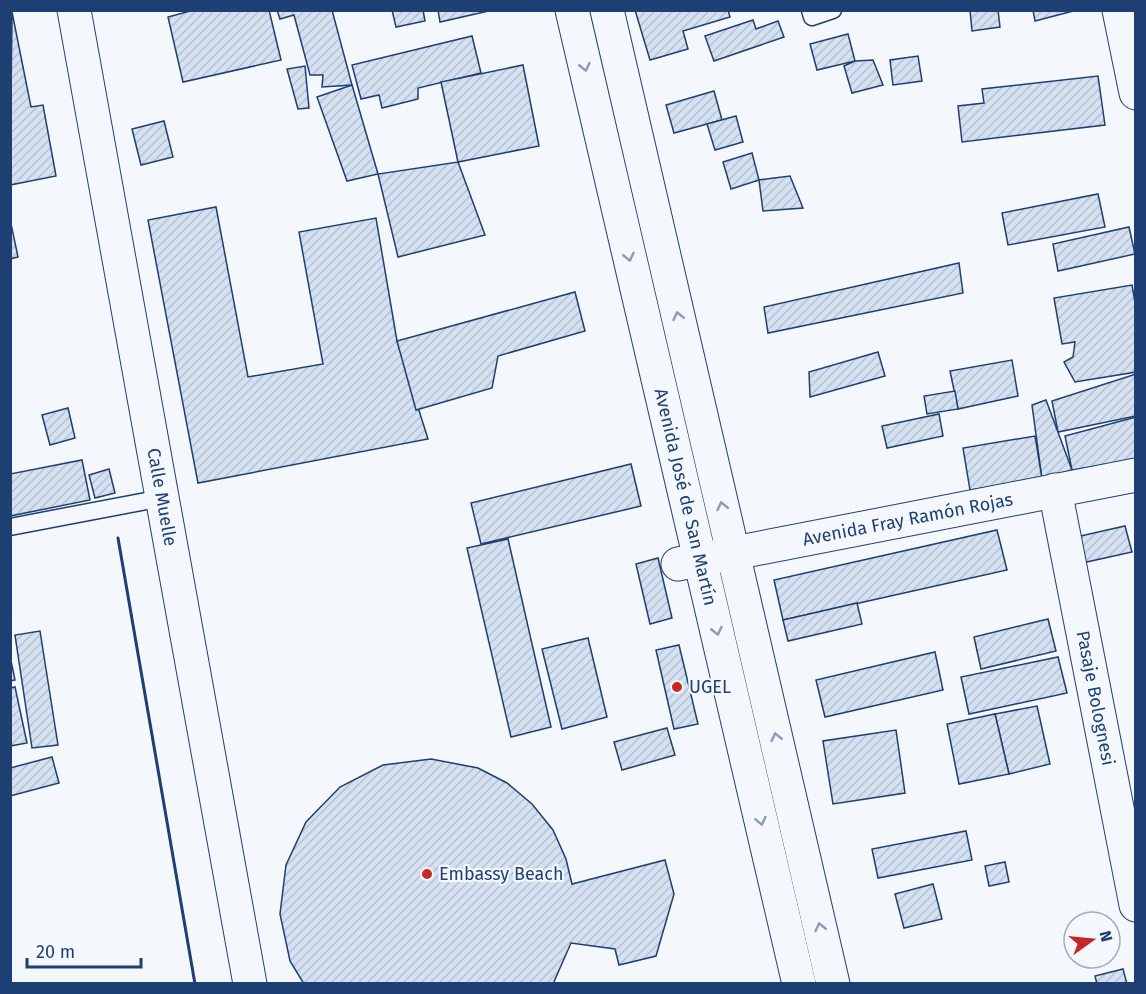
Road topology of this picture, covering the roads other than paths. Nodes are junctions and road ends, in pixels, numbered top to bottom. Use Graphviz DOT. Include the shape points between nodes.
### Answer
graph roads {
  1 [pos="74,10"];
  2 [pos="572,10"];
  3 [pos="607,10"];
  4 [pos="810,10"];
  5 [pos="833,10"];
  6 [pos="1119,10"];
  7 [pos="1136,93"];
  8 [pos="1136,475"];
  9 [pos="1055,490"];
  10 [pos="162,498"];
  11 [pos="10,527"];
  12 [pos="733,553"];
  13 [pos="689,562"];
  14 [pos="1136,905"];
  15 [pos="250,984"];
  16 [pos="799,984"];
  17 [pos="833,984"];
  1 -- 10 [label="main road, Calle Muelle"];
  2 -- 13 [label="main road, Avenida José de San Martín, one-way"];
  12 -- 3 [label="main road, Avenida José de San Martín, one-way"];
  4 -- 5 [label="lane" via="812,17"];
  6 -- 7 [label="main road"];
  8 -- 9 [label="main road, Avenida Fray Ramón Rojas"];
  9 -- 12 [label="main road, Avenida Fray Ramón Rojas"];
  9 -- 14 [label="main road, Pasaje Bolognesi"];
  10 -- 11 [label="lane"];
  10 -- 15 [label="main road, Calle Muelle"];
  12 -- 13 [label="main road, Avenida Fray Ramón Rojas"];
  17 -- 12 [label="main road, Avenida José de San Martín, one-way"];
  13 -- 16 [label="main road, Avenida José de San Martín, one-way"];
}
